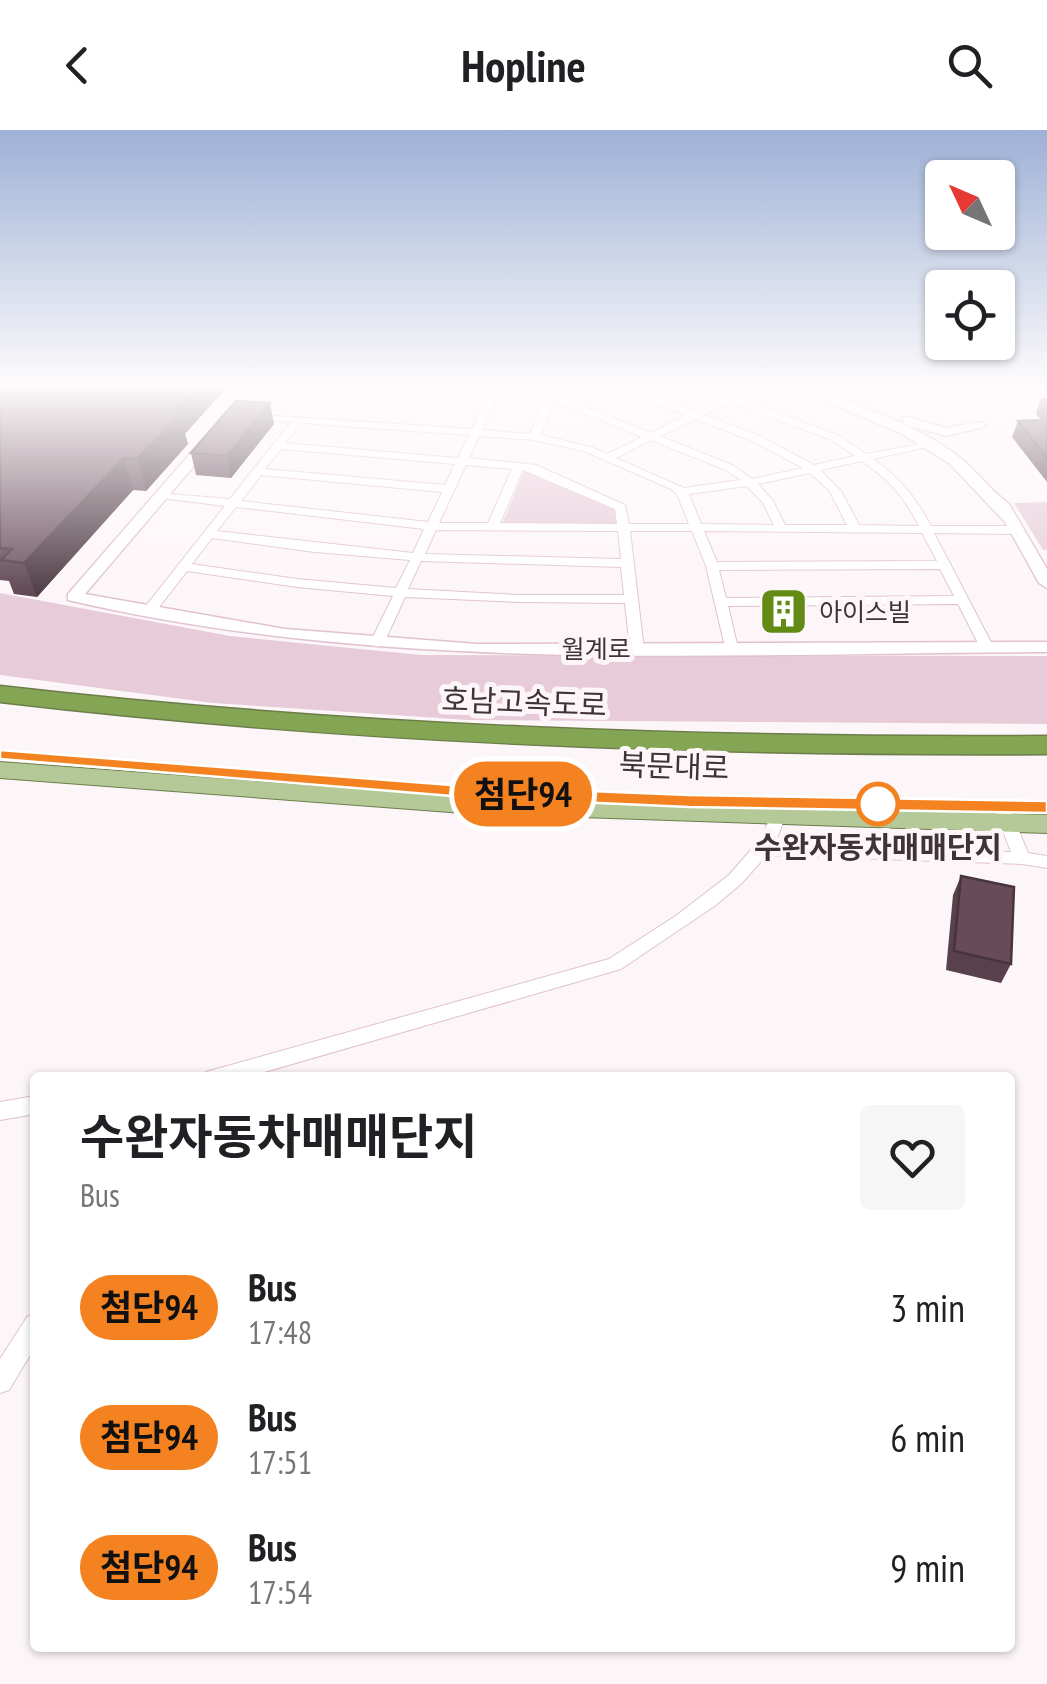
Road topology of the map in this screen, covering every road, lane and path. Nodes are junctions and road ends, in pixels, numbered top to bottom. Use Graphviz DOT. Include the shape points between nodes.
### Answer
graph roads {
  1 [pos="194,459"];
  2 [pos="269,459"];
  3 [pos="431,459"];
  4 [pos="608,459"];
  5 [pos="707,459"];
  6 [pos="794,459"];
  7 [pos="853,459"];
  8 [pos="867,459"];
  9 [pos="954,459"];
  10 [pos="975,459"];
  11 [pos="461,461"];
  12 [pos="519,466"];
  13 [pos="812,468"];
  14 [pos="258,472"];
  15 [pos="752,482"];
  16 [pos="448,489"];
  17 [pos="682,492"];
  18 [pos="162,495"];
  19 [pos="235,504"];
  20 [pos="1011,524"];
  21 [pos="430,526"];
  22 [pos="492,528"];
  23 [pos="623,528"];
  24 [pos="697,529"];
  25 [pos="781,530"];
  26 [pos="854,530"];
  27 [pos="927,530"];
  28 [pos="212,534"];
  29 [pos="414,560"];
  30 [pos="627,563"];
  31 [pos="943,565"];
  32 [pos="712,566"];
  33 [pos="186,567"];
  34 [pos="1047,583"];
  35 [pos="397,595"];
  36 [pos="631,599"];
  37 [pos="960,600"];
  38 [pos="722,602"];
  39 [pos="148,612"];
  40 [pos="376,644"];
  41 [pos="1047,647"];
  42 [pos="731,648"];
  43 [pos="987,648"];
  44 [pos="636,650"];
  45 [pos="0,694"];
  46 [pos="0,712"];
  47 [pos="0,756"];
  48 [pos="1044,757"];
  49 [pos="0,770"];
  50 [pos="1047,807"];
  51 [pos="1004,816"];
  52 [pos="777,817"];
  53 [pos="1047,824"];
  54 [pos="764,849"];
  55 [pos="1022,858"];
  56 [pos="1047,862"];
  57 [pos="234,1072"];
  58 [pos="30,1106"];
  59 [pos="0,1111"];
  60 [pos="30,1332"];
  61 [pos="0,1381"];
  1 -- 18 [label="street, 월계로"];
  2 -- 14 [label="street"];
  3 -- 11 [label="street"];
  4 -- 17 [label="street"];
  5 -- 15 [label="street"];
  6 -- 13 [label="street"];
  7 -- 13 [label="street"];
  8 -- 27 [label="street" via="895,480"];
  9 -- 20 [label="street"];
  10 -- 20 [label="street"];
  11 -- 12 [label="street"];
  11 -- 16 [label="street"];
  12 -- 22 [label="street"];
  12 -- 23 [label="street" via="621,507"];
  13 -- 15 [label="street"];
  13 -- 26 [label="street" via="842,499"];
  14 -- 16 [label="street"];
  14 -- 19 [label="street"];
  15 -- 17 [label="street"];
  15 -- 25 [label="street" via="772,504"];
  16 -- 21 [label="street"];
  17 -- 24 [label="street"];
  18 -- 19 [label="street"];
  18 -- 39 [label="street, 월계로" via="74,597"];
  19 -- 21 [label="street"];
  19 -- 28 [label="street"];
  20 -- 27 [label="street"];
  20 -- 34 [label="street"];
  21 -- 22 [label="street"];
  21 -- 29 [label="street"];
  22 -- 23 [label="street"];
  23 -- 24 [label="street"];
  23 -- 30 [label="street"];
  24 -- 25 [label="street"];
  24 -- 32 [label="street"];
  25 -- 26 [label="street"];
  26 -- 27 [label="street"];
  27 -- 31 [label="street"];
  28 -- 29 [label="street"];
  28 -- 33 [label="street"];
  29 -- 30 [label="street"];
  29 -- 35 [label="street"];
  30 -- 36 [label="street"];
  31 -- 32 [label="street"];
  31 -- 37 [label="street"];
  32 -- 38 [label="street"];
  33 -- 35 [label="street"];
  33 -- 39 [label="street"];
  35 -- 36 [label="street"];
  35 -- 40 [label="street"];
  36 -- 44 [label="street"];
  37 -- 38 [label="street"];
  37 -- 43 [label="street"];
  38 -- 42 [label="street"];
  39 -- 40 [label="street, 월계로"];
  40 -- 44 [label="street, 월계로"];
  41 -- 43 [label="street, 월계로"];
  42 -- 43 [label="street, 월계로"];
  42 -- 44 [label="street, 월계로"];
  45 -- 48 [label="highway, 호남고속도로" via="406,731"];
  46 -- 48 [label="highway, 호남고속도로" via="412,748 748,760"];
  47 -- 51 [label="main road, 북문대로" via="464,792"];
  49 -- 52 [label="main road, 북문대로" via="464,805"];
  50 -- 51 [label="main road, 북문대로"];
  51 -- 52 [label="main road, 북문대로"];
  51 -- 53 [label="main road, 북문대로"];
  51 -- 55 [label="street"];
  52 -- 54 [label="street"];
  54 -- 55 [label="street"];
  54 -- 57 [label="street" via="691,912 615,964"];
  55 -- 56 [label="street"];
  58 -- 59 [label="street"];
  60 -- 61 [label="street"];
}
